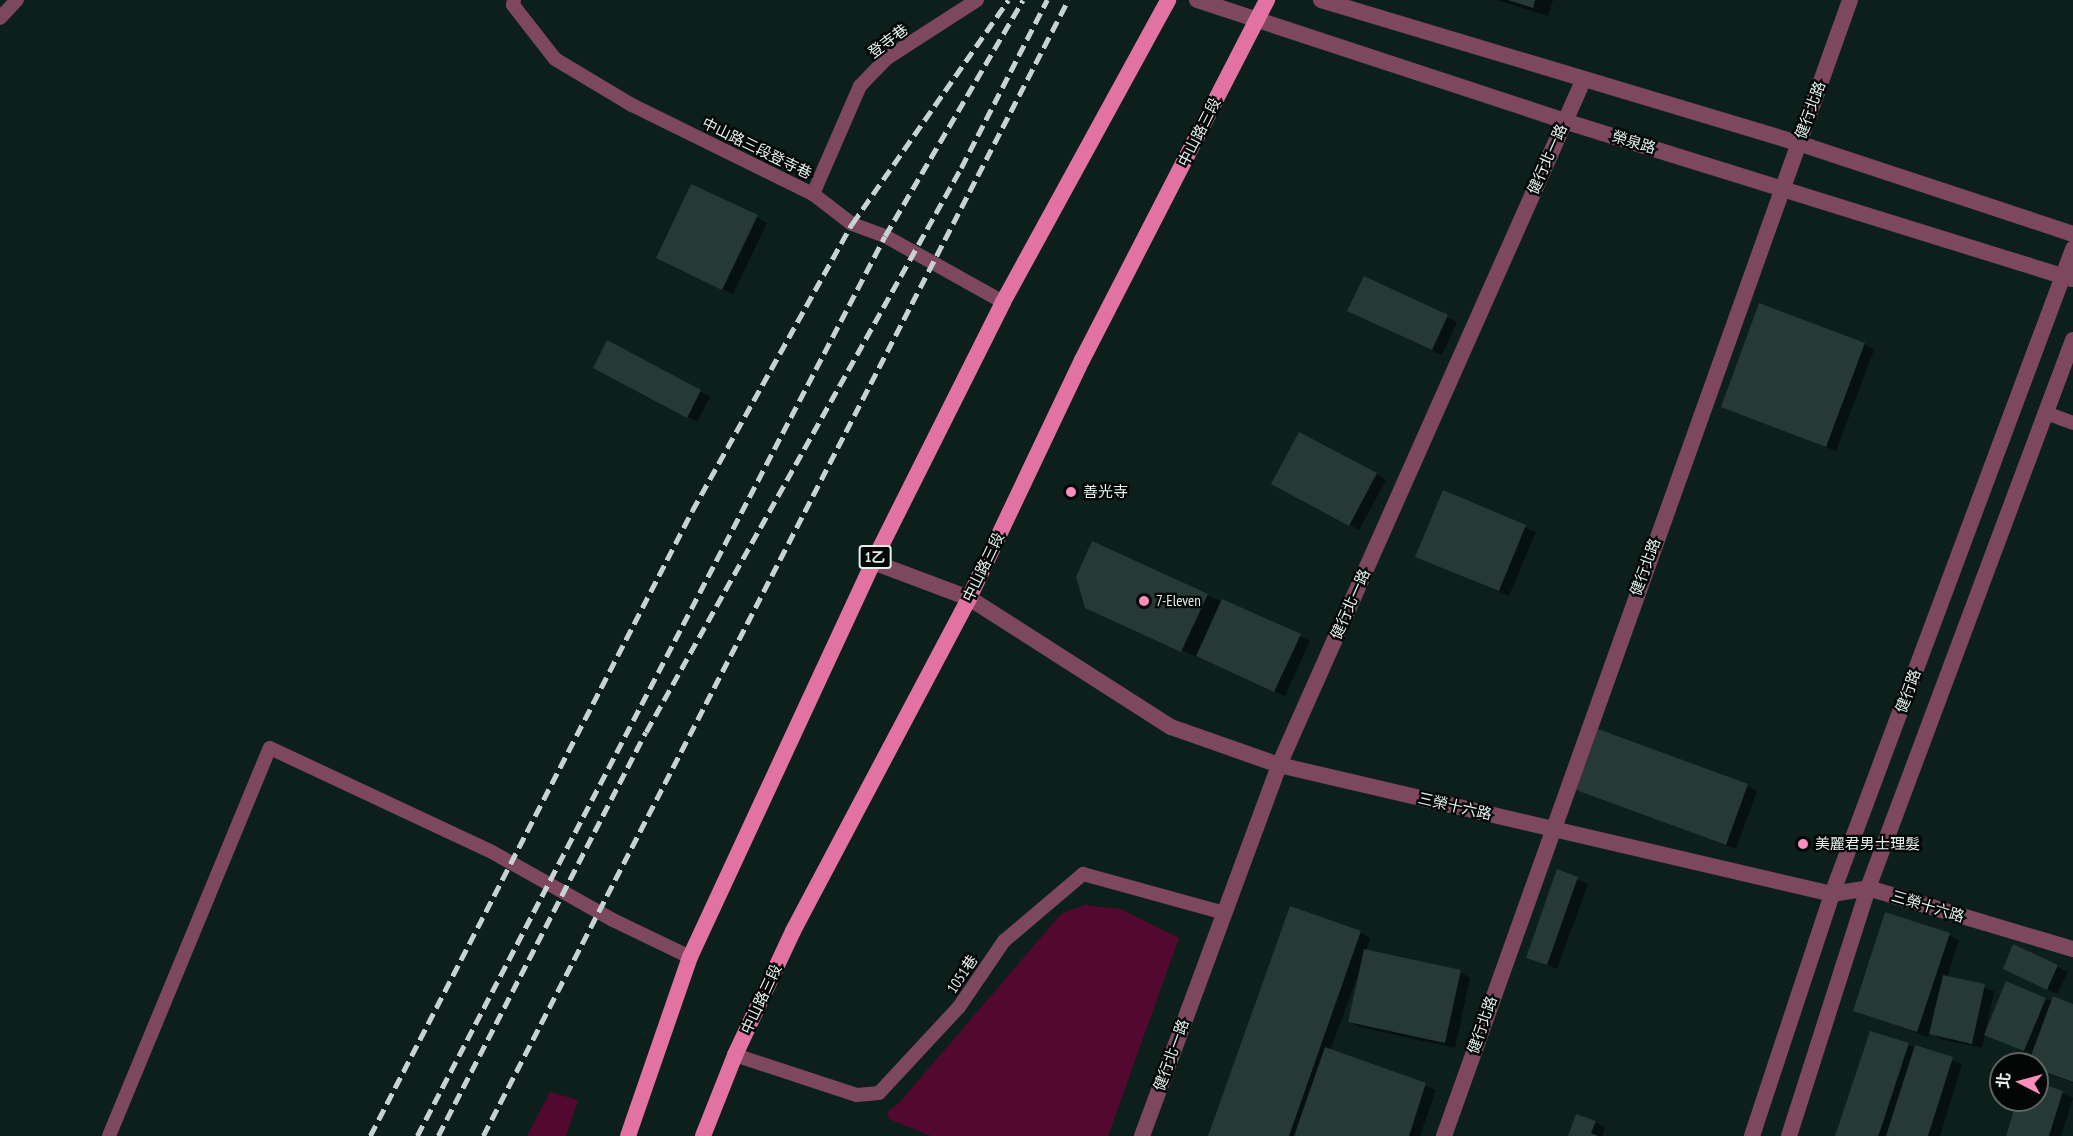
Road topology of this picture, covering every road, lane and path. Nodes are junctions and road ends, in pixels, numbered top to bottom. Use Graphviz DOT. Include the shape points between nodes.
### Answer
graph roads {
  1 [pos="18,0"];
  2 [pos="977,0"];
  3 [pos="1168,0"];
  4 [pos="1197,0"];
  5 [pos="1267,0"];
  6 [pos="1321,0"];
  7 [pos="1850,0"];
  8 [pos="511,2"];
  9 [pos="0,18"];
  10 [pos="1256,22"];
  11 [pos="1583,81"];
  12 [pos="1564,121"];
  13 [pos="1798,143"];
  14 [pos="1781,187"];
  15 [pos="813,194"];
  16 [pos="2073,234"];
  17 [pos="2073,249"];
  18 [pos="2068,277"];
  19 [pos="1003,302"];
  20 [pos="2073,340"];
  21 [pos="2046,413"];
  22 [pos="2073,423"];
  23 [pos="873,562"];
  24 [pos="969,598"];
  25 [pos="1279,765"];
  26 [pos="1551,829"];
  27 [pos="1868,888"];
  28 [pos="1832,894"];
  29 [pos="1221,912"];
  30 [pos="2073,949"];
  31 [pos="690,957"];
  32 [pos="735,1056"];
  33 [pos="109,1136"];
  34 [pos="628,1136"];
  35 [pos="704,1136"];
  36 [pos="1142,1136"];
  37 [pos="1444,1136"];
  38 [pos="1752,1136"];
  39 [pos="1789,1136"];
  1 -- 9 [label="lane"];
  2 -- 15 [label="lane, 登寺巷" via="887,58 860,86"];
  3 -- 19 [label="main road, 1乙"];
  4 -- 10 [label="street, 榮泉路"];
  5 -- 10 [label="main road, 中山路三段"];
  6 -- 11 [label="street"];
  7 -- 13 [label="street, 健行北路"];
  8 -- 15 [label="lane, 中山路三段登寺巷" via="555,59 632,105"];
  10 -- 12 [label="street, 榮泉路"];
  10 -- 24 [label="main road, 中山路三段" via="1082,360"];
  11 -- 12 [label="street, 健行北一路"];
  11 -- 13 [label="street"];
  12 -- 14 [label="street, 榮泉路"];
  12 -- 25 [label="street, 健行北一路"];
  13 -- 14 [label="street, 健行北路"];
  13 -- 16 [label="street"];
  14 -- 18 [label="street, 榮泉路"];
  14 -- 26 [label="street, 健行北路"];
  15 -- 19 [label="lane, 中山路三段登寺巷" via="852,224 885,236"];
  17 -- 18 [label="street, 健行路"];
  18 -- 28 [label="street, 健行路"];
  19 -- 23 [label="main road, 1乙"];
  20 -- 21 [label="street"];
  21 -- 22 [label="lane"];
  21 -- 27 [label="street"];
  23 -- 24 [label="street, 三榮十六路"];
  23 -- 31 [label="main road, 1乙"];
  24 -- 25 [label="street, 三榮十六路" via="1171,727"];
  24 -- 32 [label="main road, 中山路三段" via="793,931"];
  25 -- 26 [label="street, 三榮十六路"];
  25 -- 29 [label="street, 健行北一路"];
  26 -- 28 [label="street, 三榮十六路"];
  26 -- 37 [label="street, 健行北路"];
  27 -- 28 [label="street, 三榮十六路"];
  27 -- 30 [label="street, 三榮十六路"];
  27 -- 39 [label="street"];
  28 -- 38 [label="street, 健行路"];
  29 -- 32 [label="lane, 1051巷" via="1083,874 1004,941 959,1007 879,1093 857,1095"];
  29 -- 36 [label="street, 健行北一路"];
  31 -- 33 [label="lane" via="613,920 492,852 270,748"];
  31 -- 34 [label="main road, 1乙"];
  32 -- 35 [label="main road, 中山路三段"];
}
